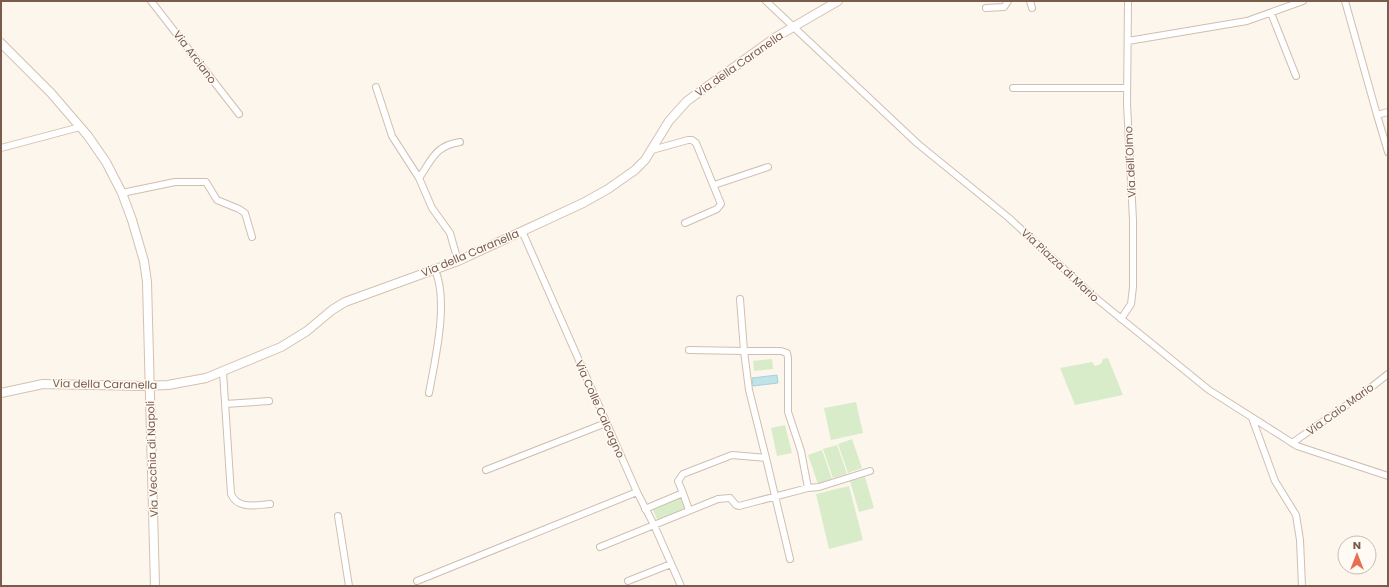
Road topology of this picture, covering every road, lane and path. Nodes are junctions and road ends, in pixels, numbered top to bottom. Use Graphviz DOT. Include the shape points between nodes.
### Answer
graph roads {
  1 [pos="151,1"];
  2 [pos="766,1"];
  3 [pos="838,1"];
  4 [pos="1008,1"];
  5 [pos="1030,1"];
  6 [pos="1128,1"];
  7 [pos="1303,1"];
  8 [pos="1345,1"];
  9 [pos="986,8"];
  10 [pos="1032,8"];
  11 [pos="1271,13"];
  12 [pos="792,27"];
  13 [pos="1128,41"];
  14 [pos="1,43"];
  15 [pos="1296,76"];
  16 [pos="376,87"];
  17 [pos="1013,88"];
  18 [pos="1127,88"];
  19 [pos="1388,112"];
  20 [pos="239,114"];
  21 [pos="1377,115"];
  22 [pos="80,127"];
  23 [pos="460,142"];
  24 [pos="1,148"];
  25 [pos="652,150"];
  26 [pos="1388,152"];
  27 [pos="768,167"];
  28 [pos="419,178"];
  29 [pos="714,185"];
  30 [pos="122,193"];
  31 [pos="685,223"];
  32 [pos="522,231"];
  33 [pos="252,237"];
  34 [pos="458,260"];
  35 [pos="435,270"];
  36 [pos="740,299"];
  37 [pos="1121,319"];
  38 [pos="689,350"];
  39 [pos="744,351"];
  40 [pos="223,372"];
  41 [pos="1388,374"];
  42 [pos="150,386"];
  43 [pos="1,393"];
  44 [pos="430,393"];
  45 [pos="269,401"];
  46 [pos="224,404"];
  47 [pos="1252,418"];
  48 [pos="606,422"];
  49 [pos="1292,444"];
  50 [pos="766,458"];
  51 [pos="486,470"];
  52 [pos="870,471"];
  53 [pos="1388,476"];
  54 [pos="808,488"];
  55 [pos="636,492"];
  56 [pos="683,493"];
  57 [pos="776,497"];
  58 [pos="270,504"];
  59 [pos="645,509"];
  60 [pos="690,510"];
  61 [pos="338,516"];
  62 [pos="654,524"];
  63 [pos="600,547"];
  64 [pos="790,559"];
  65 [pos="671,564"];
  66 [pos="417,581"];
  67 [pos="628,581"];
  68 [pos="155,586"];
  69 [pos="349,586"];
  70 [pos="681,586"];
  71 [pos="1302,586"];
  1 -- 20 [label="street, Via Arciano"];
  2 -- 12 [label="street, Via Piazza di Mario"];
  3 -- 12 [label="main road, Via della Caranella"];
  4 -- 9 [label="street" via="1004,6"];
  5 -- 10 [label="street"];
  6 -- 13 [label="street, Via dell'Olmo"];
  7 -- 11 [label="street"];
  8 -- 21 [label="street"];
  11 -- 13 [label="street" via="1235,23"];
  11 -- 15 [label="street"];
  12 -- 25 [label="main road, Via della Caranella" via="688,101 666,125"];
  12 -- 37 [label="street, Via Piazza di Mario" via="914,140 1005,215"];
  13 -- 18 [label="street, Via dell'Olmo"];
  14 -- 22 [label="main road, Via Vecchia di Napoli" via="48,89"];
  16 -- 28 [label="street" via="392,136"];
  17 -- 18 [label="street"];
  18 -- 37 [label="street, Via dell'Olmo" via="1133,287 1130,306"];
  19 -- 21 [label="street"];
  21 -- 26 [label="street"];
  22 -- 24 [label="street"];
  22 -- 30 [label="main road, Via Vecchia di Napoli" via="106,162"];
  23 -- 28 [label="street" via="440,148"];
  25 -- 29 [label="street" via="688,140 694,141"];
  25 -- 32 [label="main road, Via della Caranella" via="638,167 608,189"];
  27 -- 29 [label="street"];
  28 -- 34 [label="street" via="429,202 452,236"];
  29 -- 31 [label="street" via="721,206"];
  30 -- 33 [label="street" via="175,182 206,182 217,200 245,213"];
  30 -- 42 [label="main road, Via Vecchia di Napoli" via="146,269"];
  32 -- 34 [label="main road, Via della Caranella"];
  32 -- 48 [label="street, Via Colle Calcagno"];
  34 -- 35 [label="main road, Via della Caranella"];
  35 -- 40 [label="main road, Via della Caranella" via="348,301 293,340"];
  35 -- 44 [label="street" via="441,306"];
  36 -- 39 [label="street"];
  37 -- 47 [label="street, Via Piazza di Mario" via="1209,390"];
  38 -- 39 [label="street"];
  39 -- 50 [label="street" via="749,390"];
  39 -- 54 [label="street" via="782,351 788,355 788,412 799,444"];
  40 -- 42 [label="main road, Via della Caranella" via="193,381"];
  40 -- 46 [label="street"];
  41 -- 49 [label="street, Via Caio Mario"];
  42 -- 43 [label="main road, Via della Caranella" via="46,384"];
  42 -- 68 [label="main road, Via Vecchia di Napoli"];
  45 -- 46 [label="street"];
  46 -- 58 [label="street" via="232,496 236,502 244,505"];
  47 -- 49 [label="street, Via Piazza di Mario"];
  47 -- 71 [label="street" via="1275,481 1296,515"];
  48 -- 51 [label="street"];
  48 -- 55 [label="street, Via Colle Calcagno"];
  49 -- 53 [label="street, Via Piazza di Mario"];
  50 -- 56 [label="street" via="732,455 683,474 678,481"];
  50 -- 57 [label="street"];
  52 -- 54 [label="street"];
  54 -- 57 [label="street"];
  55 -- 59 [label="street, Via Colle Calcagno"];
  55 -- 66 [label="street"];
  56 -- 59 [label="street"];
  56 -- 60 [label="street"];
  57 -- 60 [label="street" via="739,506 730,498 723,498"];
  57 -- 64 [label="street"];
  59 -- 62 [label="street, Via Colle Calcagno"];
  60 -- 62 [label="street"];
  61 -- 69 [label="street"];
  62 -- 63 [label="street"];
  62 -- 65 [label="street, Via Colle Calcagno"];
  65 -- 67 [label="street"];
  65 -- 70 [label="street, Via Colle Calcagno"];
}
